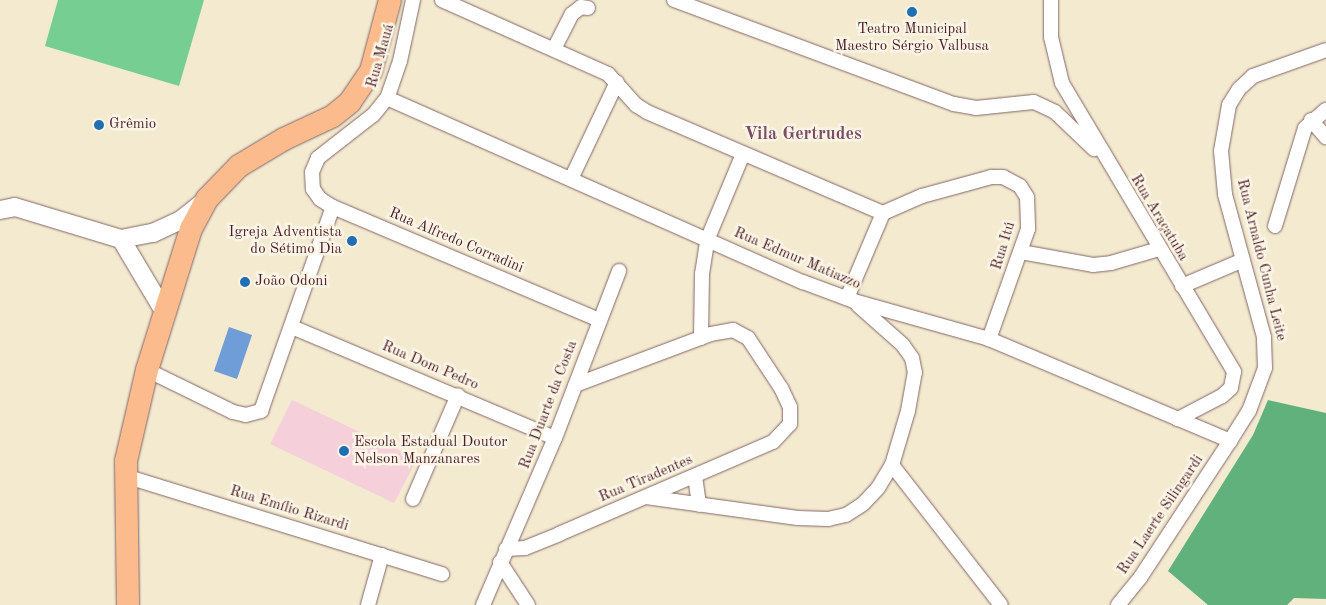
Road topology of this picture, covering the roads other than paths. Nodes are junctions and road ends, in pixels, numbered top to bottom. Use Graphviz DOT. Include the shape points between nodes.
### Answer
graph roads {
  1 [pos="390,0"];
  2 [pos="413,0"];
  3 [pos="442,0"];
  4 [pos="674,0"];
  5 [pos="1051,0"];
  6 [pos="588,8"];
  7 [pos="554,49"];
  8 [pos="1326,50"];
  9 [pos="617,82"];
  10 [pos="387,98"];
  11 [pos="1326,110"];
  12 [pos="1311,120"];
  13 [pos="1326,137"];
  14 [pos="743,154"];
  15 [pos="1103,155"];
  16 [pos="571,179"];
  17 [pos="312,180"];
  18 [pos="207,198"];
  19 [pos="333,207"];
  20 [pos="0,210"];
  21 [pos="883,213"];
  22 [pos="1275,226"];
  23 [pos="708,238"];
  24 [pos="121,239"];
  25 [pos="1159,249"];
  26 [pos="1021,252"];
  27 [pos="1241,262"];
  28 [pos="619,272"];
  29 [pos="1182,286"];
  30 [pos="851,300"];
  31 [pos="164,311"];
  32 [pos="600,320"];
  33 [pos="292,327"];
  34 [pos="701,338"];
  35 [pos="989,339"];
  36 [pos="146,370"];
  37 [pos="575,385"];
  38 [pos="458,395"];
  39 [pos="1178,419"];
  40 [pos="555,438"];
  41 [pos="1230,441"];
  42 [pos="892,465"];
  43 [pos="125,476"];
  44 [pos="696,476"];
  45 [pos="646,497"];
  46 [pos="413,499"];
  47 [pos="699,505"];
  48 [pos="506,549"];
  49 [pos="382,555"];
  50 [pos="500,562"];
  51 [pos="442,574"];
  52 [pos="128,605"];
  53 [pos="368,605"];
  54 [pos="482,605"];
  55 [pos="528,605"];
  56 [pos="1001,605"];
  57 [pos="1118,605"];
  1 -- 18 [label="main road" via="371,71 350,102 334,116 284,139 239,166"];
  2 -- 10 [label="street, Rua Mauá" via="400,61"];
  3 -- 7 [label="street"];
  4 -- 15 [label="street" via="954,104 976,108 1034,102 1055,112"];
  5 -- 15 [label="street, Rua Araçatuba" via="1051,37 1062,82"];
  6 -- 7 [label="street" via="581,7 572,14"];
  7 -- 9 [label="street" via="608,74"];
  8 -- 27 [label="street, Rua Arnaldo Cunha Leite" via="1253,76 1229,105 1221,151 1225,194"];
  9 -- 14 [label="street" via="636,105 647,112"];
  9 -- 16 [label="street"];
  10 -- 16 [label="street, Rua Edmur Matiazzo"];
  10 -- 17 [label="street, Rua Mauá" via="373,115 318,158"];
  11 -- 12 [label="street"];
  12 -- 13 [label="street"];
  12 -- 22 [label="street" via="1301,139"];
  14 -- 21 [label="street"];
  14 -- 23 [label="street"];
  15 -- 25 [label="street, Rua Araçatuba"];
  16 -- 23 [label="street, Rua Edmur Matiazzo"];
  17 -- 19 [label="street, Rua Alfredo Corradini" via="320,199"];
  18 -- 24 [label="street" via="181,220 153,233"];
  18 -- 31 [label="main road" via="183,248"];
  19 -- 32 [label="street, Rua Alfredo Corradini"];
  19 -- 33 [label="street"];
  20 -- 24 [label="street" via="16,207"];
  21 -- 26 [label="street, Rua Itú" via="907,201 970,181 1003,178 1020,186 1027,197 1029,215"];
  21 -- 30 [label="street"];
  23 -- 30 [label="street, Rua Edmur Matiazzo"];
  23 -- 34 [label="street" via="702,274"];
  24 -- 31 [label="street"];
  25 -- 26 [label="street" via="1093,265"];
  25 -- 29 [label="street, Rua Araçatuba"];
  26 -- 35 [label="street, Rua Itú"];
  27 -- 29 [label="street"];
  27 -- 41 [label="street, Rua Arnaldo Cunha Leite" via="1262,329 1266,354 1259,388"];
  28 -- 32 [label="street, Rua Duarte da Costa"];
  29 -- 39 [label="street, Rua Araçatuba" via="1231,364 1234,381 1222,396"];
  30 -- 35 [label="street, Rua Edmur Matiazzo"];
  30 -- 42 [label="street" via="903,345 912,358 914,387"];
  31 -- 36 [label="main road"];
  32 -- 37 [label="street, Rua Duarte da Costa"];
  33 -- 36 [label="street" via="265,404 254,414 233,412"];
  33 -- 38 [label="street, Rua Dom Pedro"];
  34 -- 37 [label="street"];
  34 -- 44 [label="street, Rua Tiradentes" via="724,331 740,332 781,388 790,407 790,424 773,442"];
  35 -- 39 [label="street, Rua Edmur Matiazzo"];
  36 -- 43 [label="main road"];
  37 -- 40 [label="street, Rua Duarte da Costa"];
  38 -- 40 [label="street, Rua Dom Pedro"];
  38 -- 46 [label="street"];
  39 -- 41 [label="street, Rua Edmur Matiazzo"];
  40 -- 48 [label="street, Rua Duarte da Costa"];
  41 -- 57 [label="street, Rua Laerte Silingardi" via="1140,578"];
  42 -- 47 [label="street" via="863,504 846,515 828,519"];
  42 -- 56 [label="street"];
  43 -- 49 [label="street, Rua Emílio Rizardi"];
  43 -- 52 [label="main road"];
  44 -- 45 [label="street, Rua Tiradentes"];
  44 -- 47 [label="street"];
  45 -- 47 [label="street"];
  45 -- 48 [label="street, Rua Tiradentes" via="524,548"];
  48 -- 50 [label="street, Rua Duarte da Costa"];
  49 -- 51 [label="street, Rua Emílio Rizardi"];
  49 -- 53 [label="street"];
  50 -- 54 [label="street, Rua Duarte da Costa"];
  50 -- 55 [label="street"];
}
